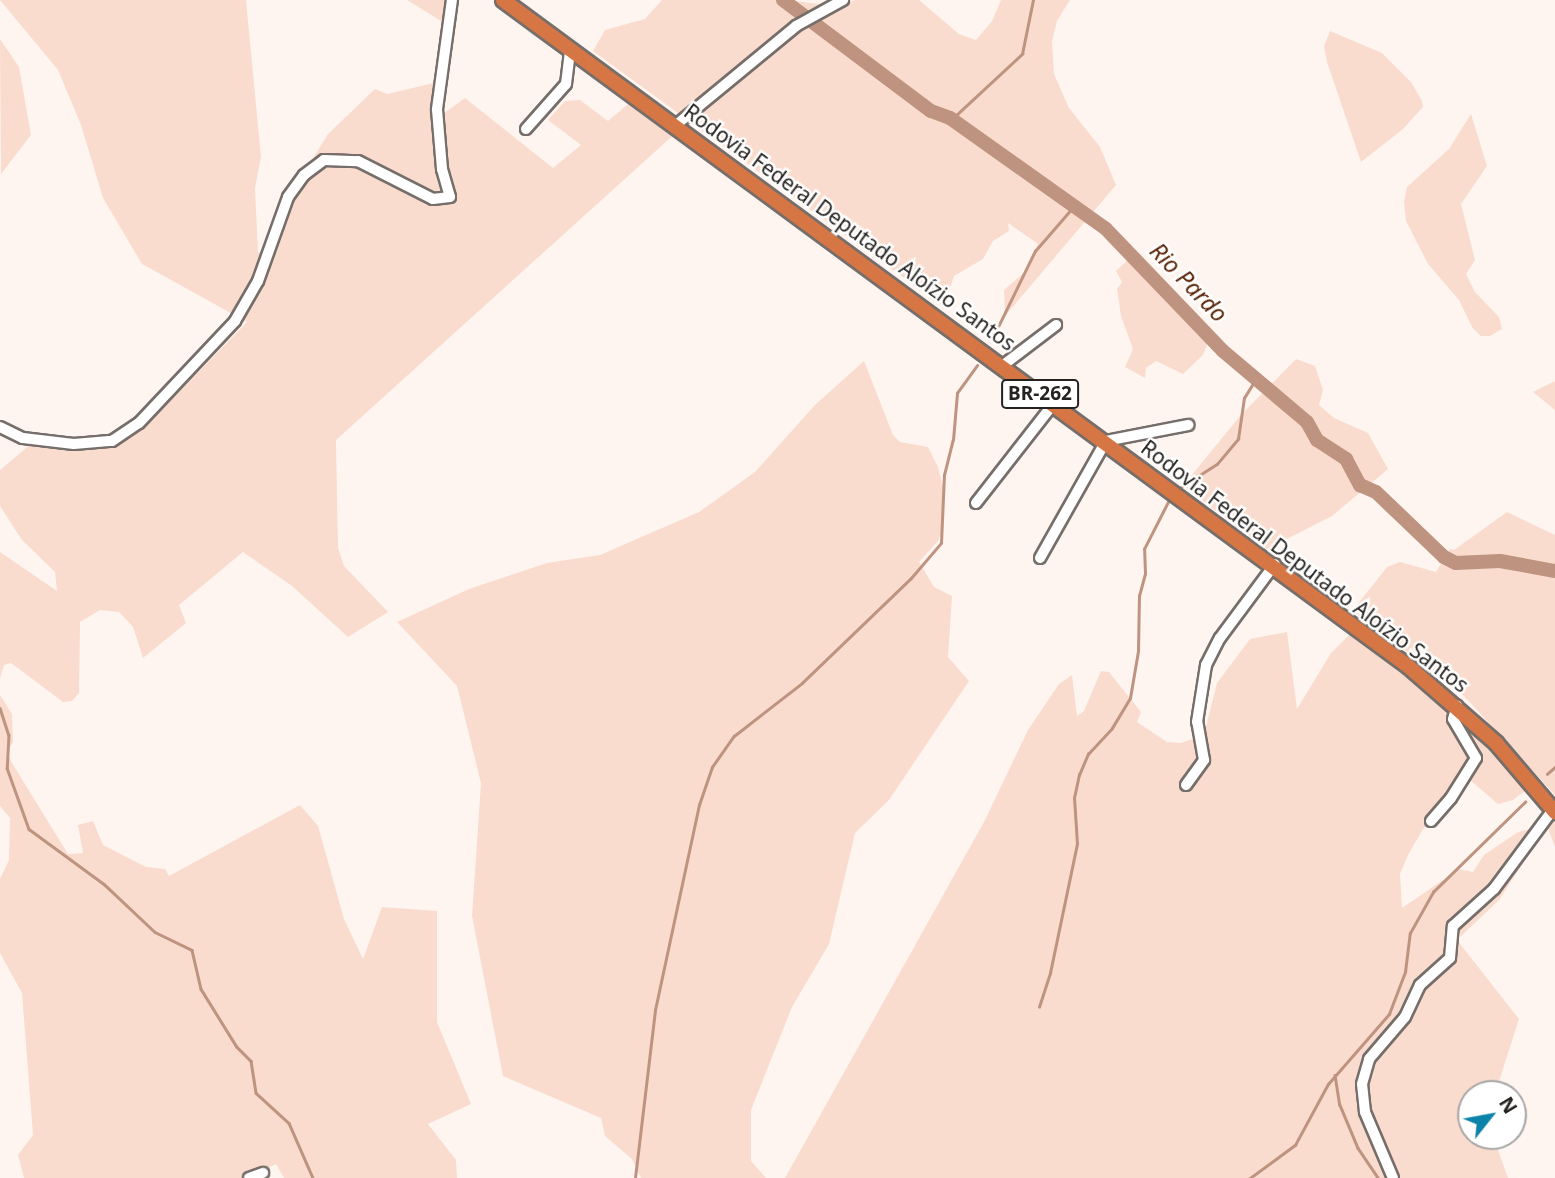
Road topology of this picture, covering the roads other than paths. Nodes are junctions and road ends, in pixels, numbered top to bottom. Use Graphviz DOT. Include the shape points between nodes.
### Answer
graph roads {
  1 [pos="452,0"];
  2 [pos="503,0"];
  3 [pos="843,0"];
  4 [pos="570,49"];
  5 [pos="676,125"];
  6 [pos="526,129"];
  7 [pos="1056,325"];
  8 [pos="1002,366"];
  9 [pos="1054,403"];
  10 [pos="1188,425"];
  11 [pos="0,427"];
  12 [pos="1106,441"];
  13 [pos="976,503"];
  14 [pos="1040,558"];
  15 [pos="1275,564"];
  16 [pos="1457,706"];
  17 [pos="1186,785"];
  18 [pos="1554,809"];
  19 [pos="1432,821"];
  20 [pos="262,1173"];
  21 [pos="249,1178"];
  22 [pos="1393,1178"];
  1 -- 11 [label="street" via="437,109 442,169 450,197 433,199 358,161 324,160 304,175 288,197 258,281 235,321 139,423 113,441 74,444 23,438"];
  2 -- 4 [label="highway, Rodovia Federal Deputado Aloízio Santos / BR-262"];
  3 -- 5 [label="street" via="796,26"];
  4 -- 5 [label="highway, Rodovia Federal Deputado Aloízio Santos / BR-262"];
  4 -- 6 [label="street" via="566,84"];
  5 -- 8 [label="highway, Rodovia Federal Deputado Aloízio Santos / BR-262"];
  7 -- 8 [label="street"];
  8 -- 9 [label="highway, Rodovia Federal Deputado Aloízio Santos / BR-262"];
  9 -- 12 [label="highway, Rodovia Federal Deputado Aloízio Santos / BR-262"];
  9 -- 13 [label="street"];
  10 -- 12 [label="street"];
  12 -- 14 [label="street"];
  12 -- 15 [label="highway, Rodovia Federal Deputado Aloízio Santos / BR-262"];
  15 -- 16 [label="highway, Rodovia Federal Deputado Aloízio Santos / BR-262"];
  15 -- 17 [label="street" via="1220,638 1206,665 1197,722 1204,760"];
  16 -- 18 [label="highway, Rodovia Federal Deputado Aloízio Santos / BR-262"];
  16 -- 19 [label="street" via="1453,719 1476,758"];
  18 -- 22 [label="street" via="1494,889 1453,926 1450,958 1420,985 1405,1017 1370,1059 1362,1084 1365,1111"];
  20 -- 21 [label="street"];
}
